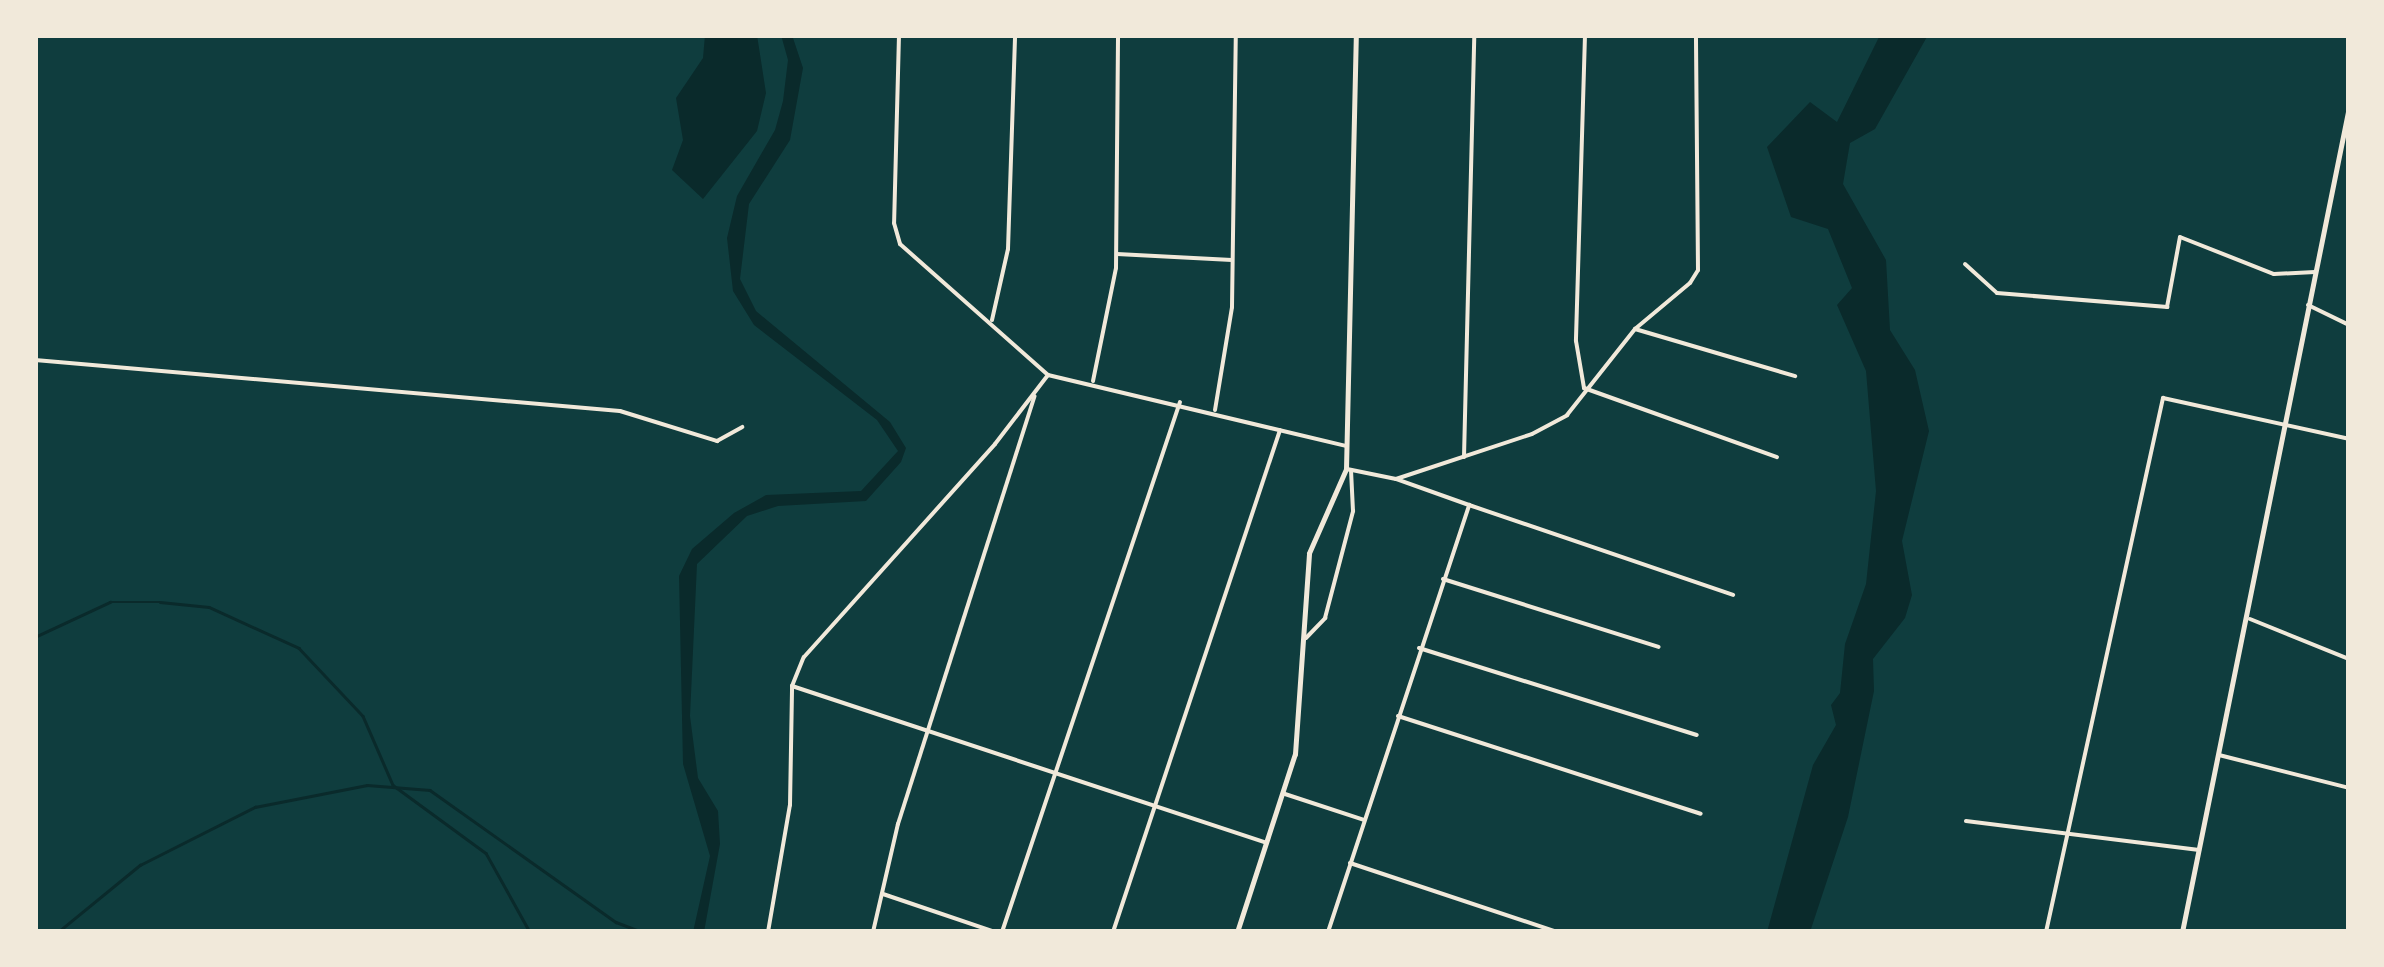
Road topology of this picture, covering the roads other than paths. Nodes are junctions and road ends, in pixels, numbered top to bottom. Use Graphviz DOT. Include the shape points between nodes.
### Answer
graph roads {
  1 [pos="899,35"];
  2 [pos="1015,35"];
  3 [pos="1118,35"];
  4 [pos="1236,35"];
  5 [pos="1356,35"];
  6 [pos="1474,35"];
  7 [pos="1585,35"];
  8 [pos="1696,35"];
  9 [pos="2349,107"];
  10 [pos="1117,254"];
  11 [pos="1234,260"];
  12 [pos="1965,264"];
  13 [pos="2314,272"];
  14 [pos="2308,305"];
  15 [pos="992,320"];
  16 [pos="2349,326"];
  17 [pos="1635,329"];
  18 [pos="35,360"];
  19 [pos="1048,374"];
  20 [pos="1795,376"];
  21 [pos="1094,381"];
  22 [pos="1584,388"];
  23 [pos="1036,394"];
  24 [pos="1180,402"];
  25 [pos="1215,410"];
  26 [pos="2284,424"];
  27 [pos="742,427"];
  28 [pos="1280,430"];
  29 [pos="2349,440"];
  30 [pos="1346,446"];
  31 [pos="1464,457"];
  32 [pos="1777,457"];
  33 [pos="1348,470"];
  34 [pos="1396,478"];
  35 [pos="1469,505"];
  36 [pos="1443,579"];
  37 [pos="1733,595"];
  38 [pos="2250,619"];
  39 [pos="1306,638"];
  40 [pos="1659,647"];
  41 [pos="1419,648"];
  42 [pos="2349,659"];
  43 [pos="792,686"];
  44 [pos="1398,716"];
  45 [pos="929,730"];
  46 [pos="1698,736"];
  47 [pos="2219,755"];
  48 [pos="1056,772"];
  49 [pos="2349,788"];
  50 [pos="1285,794"];
  51 [pos="1159,807"];
  52 [pos="1701,814"];
  53 [pos="1364,820"];
  54 [pos="1966,821"];
  55 [pos="2065,828"];
  56 [pos="1268,843"];
  57 [pos="2200,850"];
  58 [pos="1350,863"];
  59 [pos="883,894"];
  60 [pos="768,932"];
  61 [pos="874,932"];
  62 [pos="994,932"];
  63 [pos="1002,932"];
  64 [pos="1114,932"];
  65 [pos="1237,932"];
  66 [pos="1329,932"];
  67 [pos="1557,932"];
  68 [pos="2046,932"];
  69 [pos="2182,932"];
  1 -- 15 [label="street" via="894,223 900,244"];
  2 -- 15 [label="street" via="1008,250"];
  3 -- 10 [label="street"];
  4 -- 11 [label="street"];
  5 -- 30 [label="street"];
  6 -- 31 [label="street"];
  7 -- 22 [label="street" via="1576,341"];
  8 -- 17 [label="street" via="1698,270"];
  9 -- 13 [label="street"];
  10 -- 11 [label="street"];
  10 -- 21 [label="street"];
  11 -- 25 [label="street"];
  12 -- 13 [label="street" via="1997,294 2167,307 2180,237 2274,274"];
  13 -- 14 [label="street"];
  14 -- 16 [label="street"];
  14 -- 26 [label="street"];
  15 -- 19 [label="street" via="1014,349"];
  17 -- 20 [label="street"];
  17 -- 22 [label="street"];
  18 -- 27 [label="street" via="620,411 716,441"];
  19 -- 21 [label="street"];
  19 -- 23 [label="street"];
  21 -- 24 [label="street"];
  22 -- 31 [label="street" via="1567,415"];
  22 -- 32 [label="street"];
  23 -- 43 [label="street" via="827,626"];
  23 -- 45 [label="street"];
  24 -- 25 [label="street"];
  24 -- 48 [label="street"];
  25 -- 28 [label="street"];
  26 -- 29 [label="street"];
  26 -- 38 [label="street"];
  26 -- 55 [label="street" via="2162,398"];
  28 -- 30 [label="street"];
  28 -- 51 [label="street"];
  30 -- 33 [label="street"];
  31 -- 34 [label="street"];
  33 -- 34 [label="street"];
  33 -- 39 [label="street" via="1309,553 1302,589"];
  33 -- 39 [label="street" via="1353,511 1324,618"];
  34 -- 35 [label="street"];
  35 -- 36 [label="street"];
  35 -- 37 [label="street"];
  36 -- 40 [label="street"];
  36 -- 41 [label="street"];
  38 -- 42 [label="street"];
  38 -- 47 [label="street"];
  39 -- 50 [label="street" via="1298,738"];
  41 -- 44 [label="street"];
  41 -- 46 [label="street"];
  43 -- 45 [label="street"];
  43 -- 60 [label="street" via="790,805"];
  44 -- 52 [label="street"];
  44 -- 53 [label="street"];
  45 -- 48 [label="street"];
  45 -- 59 [label="street"];
  47 -- 49 [label="street"];
  47 -- 57 [label="street"];
  48 -- 51 [label="street"];
  48 -- 63 [label="street"];
  50 -- 53 [label="street"];
  50 -- 56 [label="street"];
  51 -- 56 [label="street"];
  51 -- 64 [label="street"];
  53 -- 58 [label="street"];
  54 -- 55 [label="street"];
  55 -- 57 [label="street"];
  55 -- 68 [label="street"];
  56 -- 65 [label="street"];
  57 -- 69 [label="street"];
  58 -- 66 [label="street"];
  58 -- 67 [label="street"];
  59 -- 61 [label="street"];
  59 -- 62 [label="street"];
}
